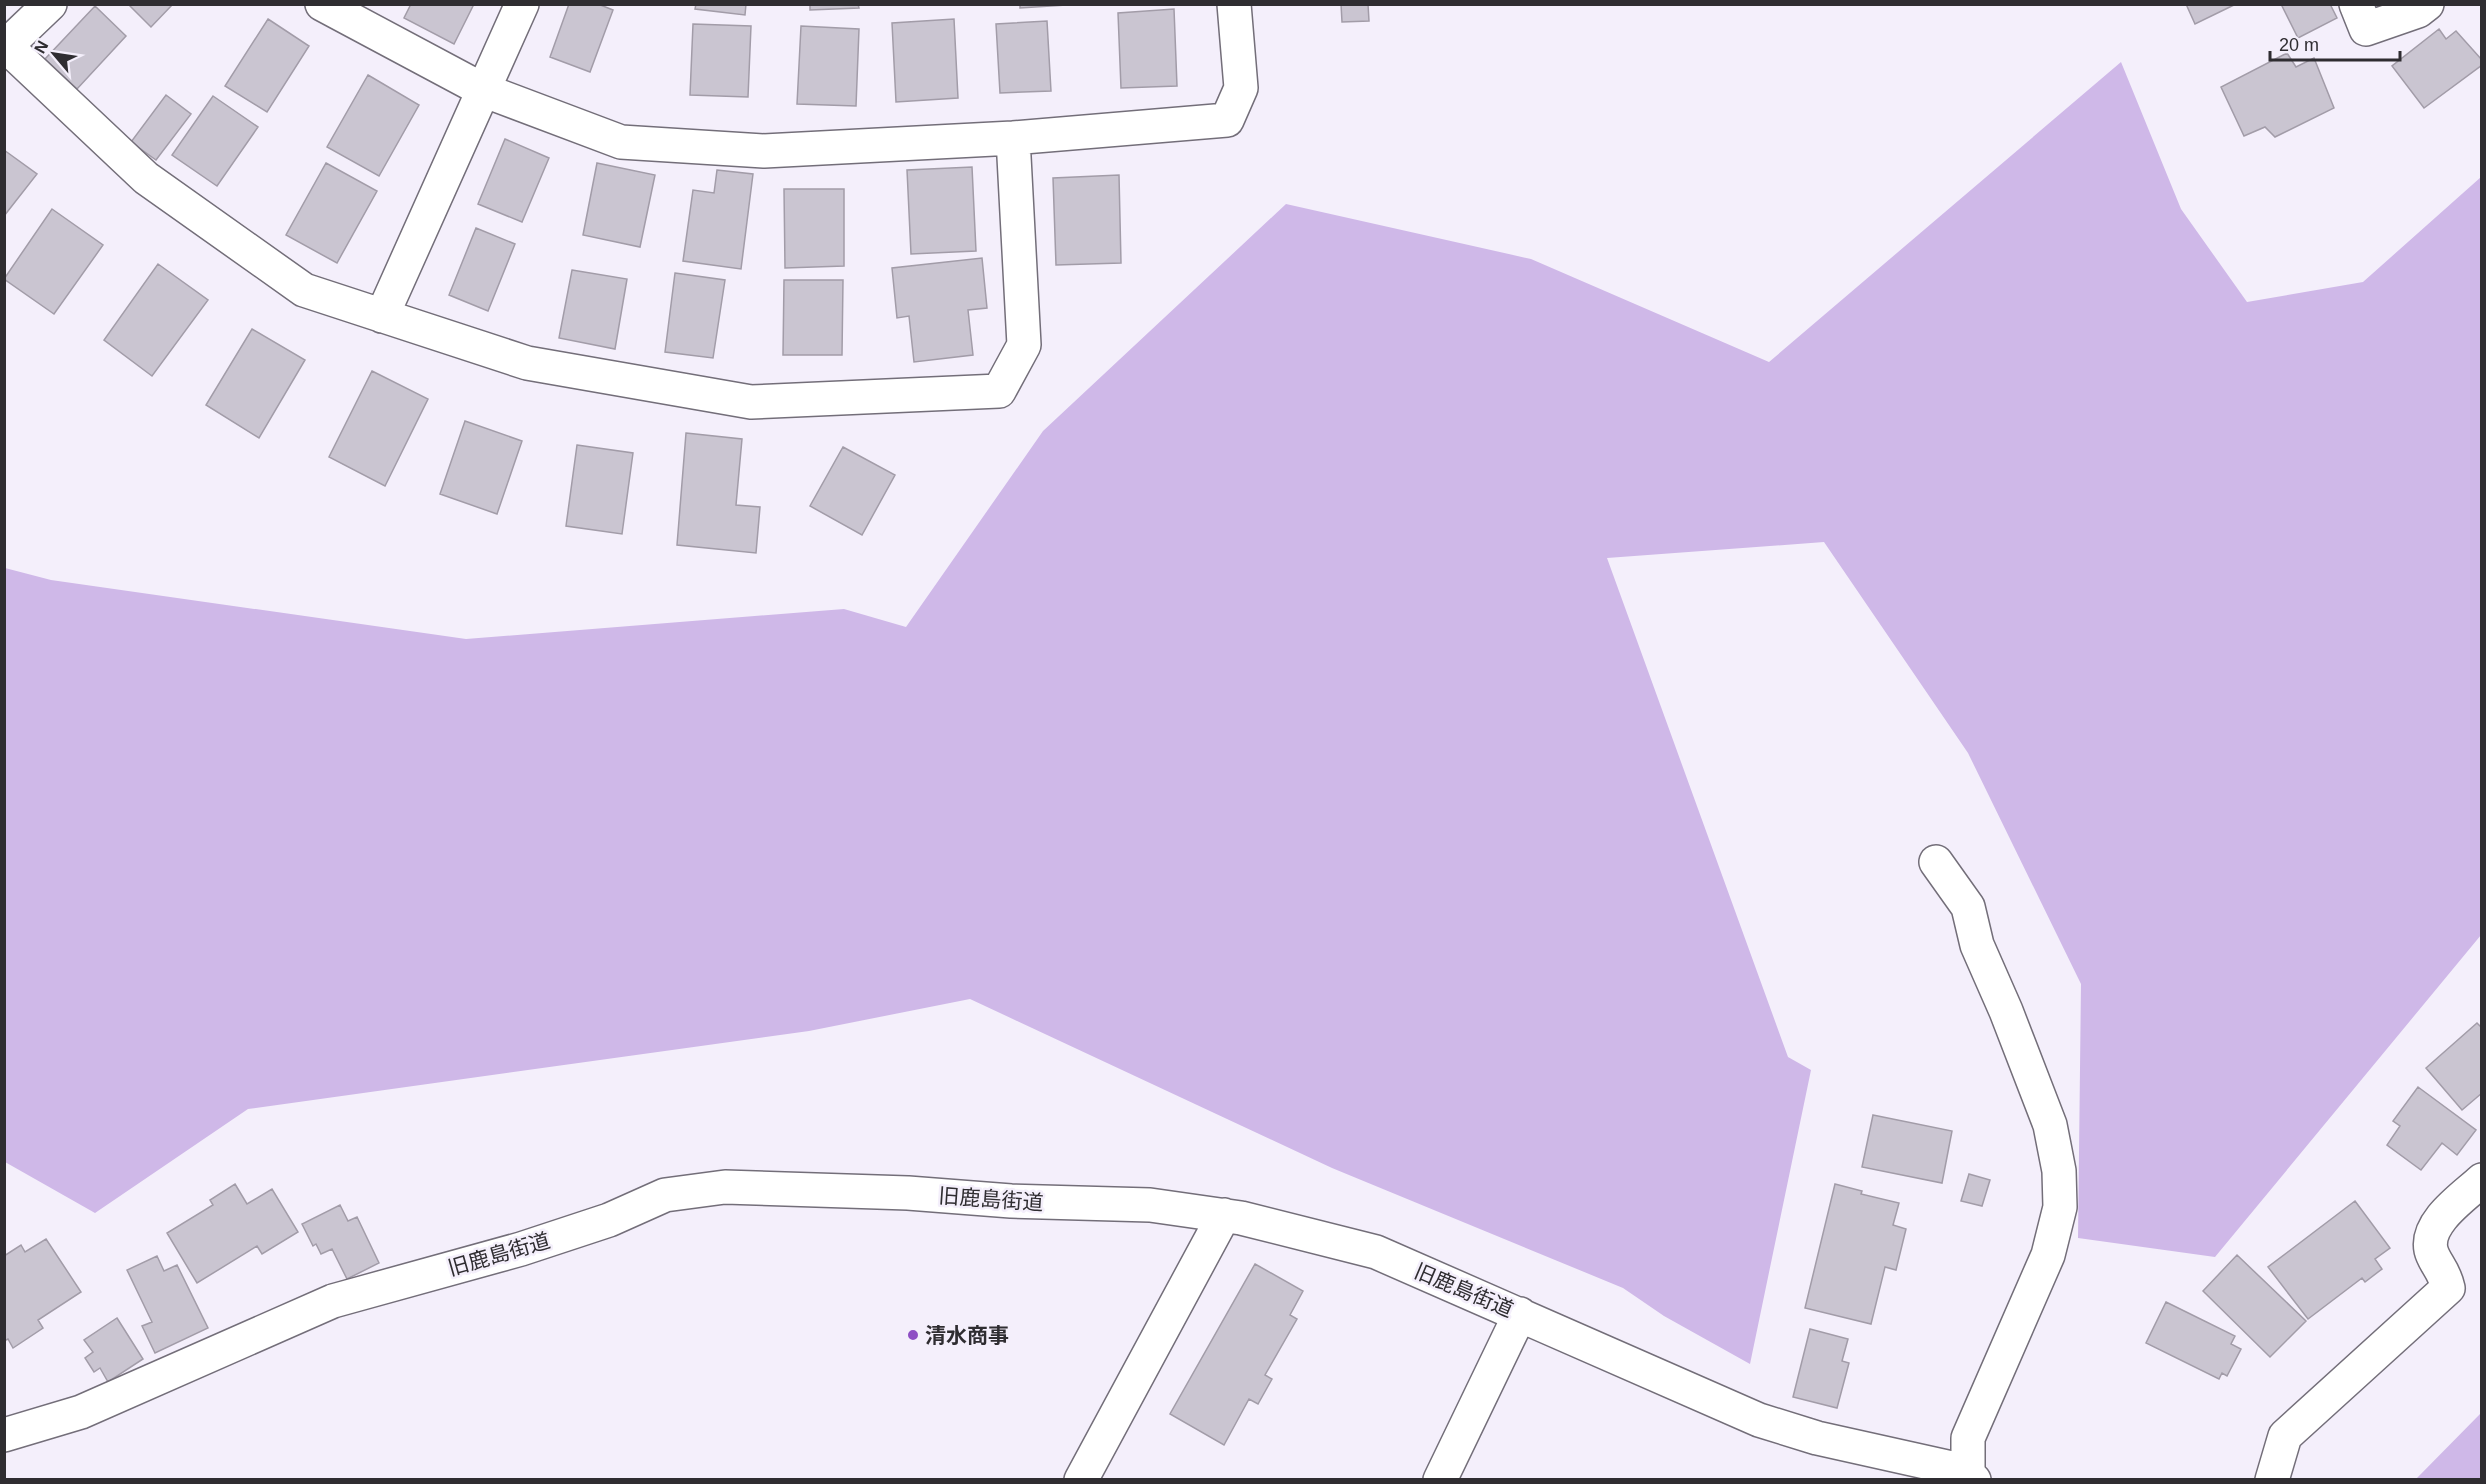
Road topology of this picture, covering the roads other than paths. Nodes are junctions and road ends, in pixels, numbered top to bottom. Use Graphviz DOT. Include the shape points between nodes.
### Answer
graph roads {
  1 [pos="50,4"];
  2 [pos="322,4"];
  3 [pos="522,4"];
  4 [pos="1234,4"];
  5 [pos="2356,4"];
  6 [pos="2427,4"];
  7 [pos="483,90"];
  8 [pos="1013,138"];
  9 [pos="382,316"];
  10 [pos="1936,862"];
  11 [pos="2481,1180"];
  12 [pos="1224,1215"];
  13 [pos="1520,1314"];
  14 [pos="4,1435"];
  15 [pos="1971,1478"];
  16 [pos="1081,1479"];
  17 [pos="1440,1479"];
  18 [pos="2272,1479"];
  1 -- 9 [label="street" via="6,46 146,178 304,290"];
  2 -- 7 [label="street"];
  3 -- 7 [label="street"];
  4 -- 8 [label="street" via="1241,88 1227,120"];
  5 -- 6 [label="street" via="2366,29 2418,11"];
  7 -- 8 [label="street" via="621,142 764,151"];
  7 -- 9 [label="street"];
  8 -- 9 [label="street" via="1024,345 999,391 751,402 527,363"];
  10 -- 15 [label="street" via="1968,907 1977,945 2050,1125 2059,1171 2060,1207 2048,1255 1968,1438"];
  11 -- 18 [label="street" via="2438,1222 2431,1238 2431,1251 2445,1272 2448,1288 2285,1436"];
  12 -- 13 [label="street, 旧鹿島街道" via="1376,1252"];
  12 -- 14 [label="street, 旧鹿島街道" via="1150,1205 1011,1202 908,1193 725,1187 665,1195 609,1220 521,1249 333,1301 81,1412"];
  12 -- 16 [label="street"];
  13 -- 15 [label="street, 旧鹿島街道" via="1760,1420 1817,1438 1952,1468"];
  13 -- 17 [label="street"];
}
